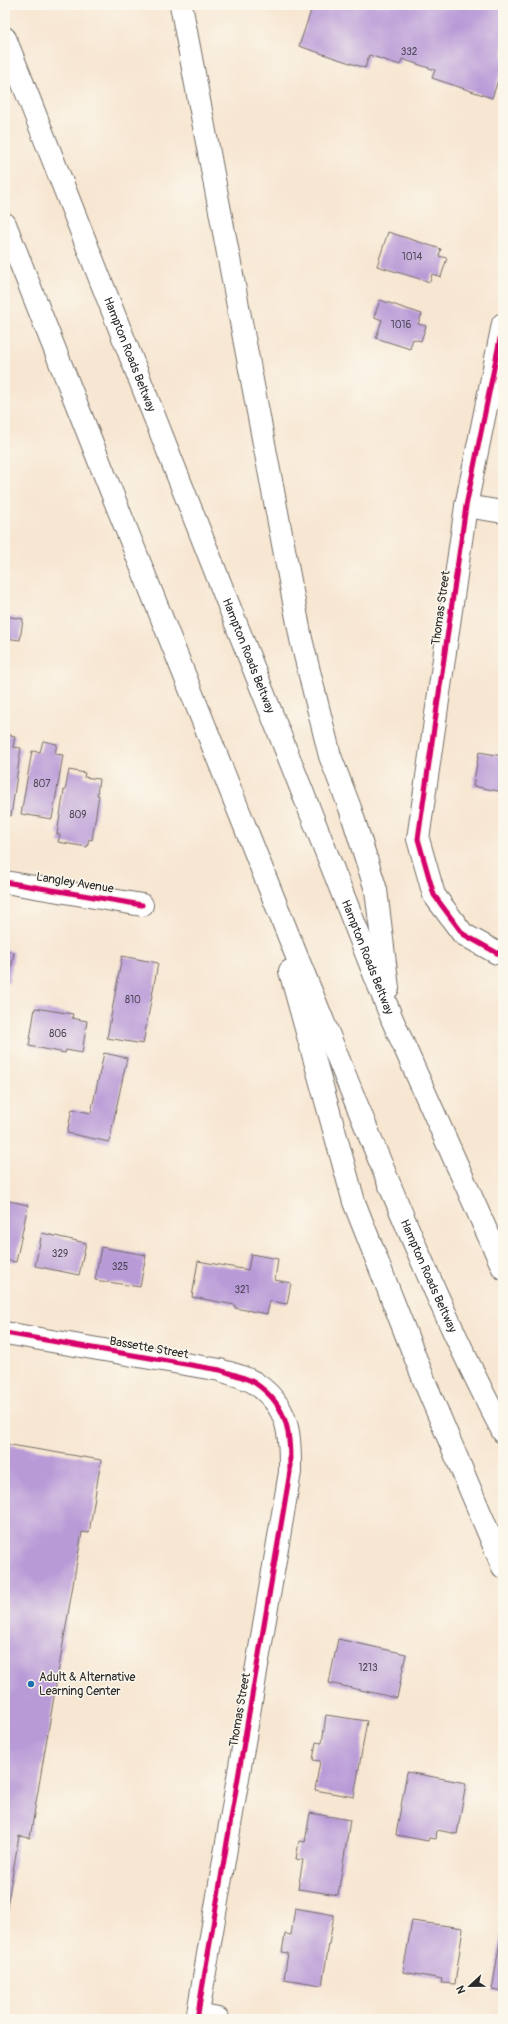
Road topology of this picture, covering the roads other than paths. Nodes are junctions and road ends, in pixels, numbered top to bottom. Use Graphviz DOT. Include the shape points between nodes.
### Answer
graph roads {
  1 [pos="181,5"];
  2 [pos="5,38"];
  3 [pos="5,224"];
  4 [pos="503,324"];
  5 [pos="466,506"];
  6 [pos="503,512"];
  7 [pos="262,869"];
  8 [pos="5,882"];
  9 [pos="142,904"];
  10 [pos="503,954"];
  11 [pos="392,1019"];
  12 [pos="503,1268"];
  13 [pos="5,1333"];
  14 [pos="280,1406"];
  15 [pos="503,1432"];
  16 [pos="503,1567"];
  17 [pos="204,2018"];
  1 -- 11 [label="main road" via="301,639 330,756 350,808 376,890"];
  2 -- 11 [label="main road, Hampton Roads Beltway"];
  3 -- 7 [label="main road, Hampton Roads Beltway"];
  4 -- 5 [label="main road, Thomas Street"];
  5 -- 6 [label="main road"];
  5 -- 10 [label="main road, Thomas Street" via="418,839 434,895 463,934"];
  7 -- 15 [label="main road, Hampton Roads Beltway" via="417,1251"];
  7 -- 16 [label="main road" via="354,1202 426,1385"];
  8 -- 9 [label="main road, Langley Avenue"];
  11 -- 12 [label="main road, Hampton Roads Beltway"];
  13 -- 14 [label="main road, Bassette Street" via="220,1370 254,1383"];
  14 -- 17 [label="main road, Thomas Street" via="290,1436 290,1472"];
}
